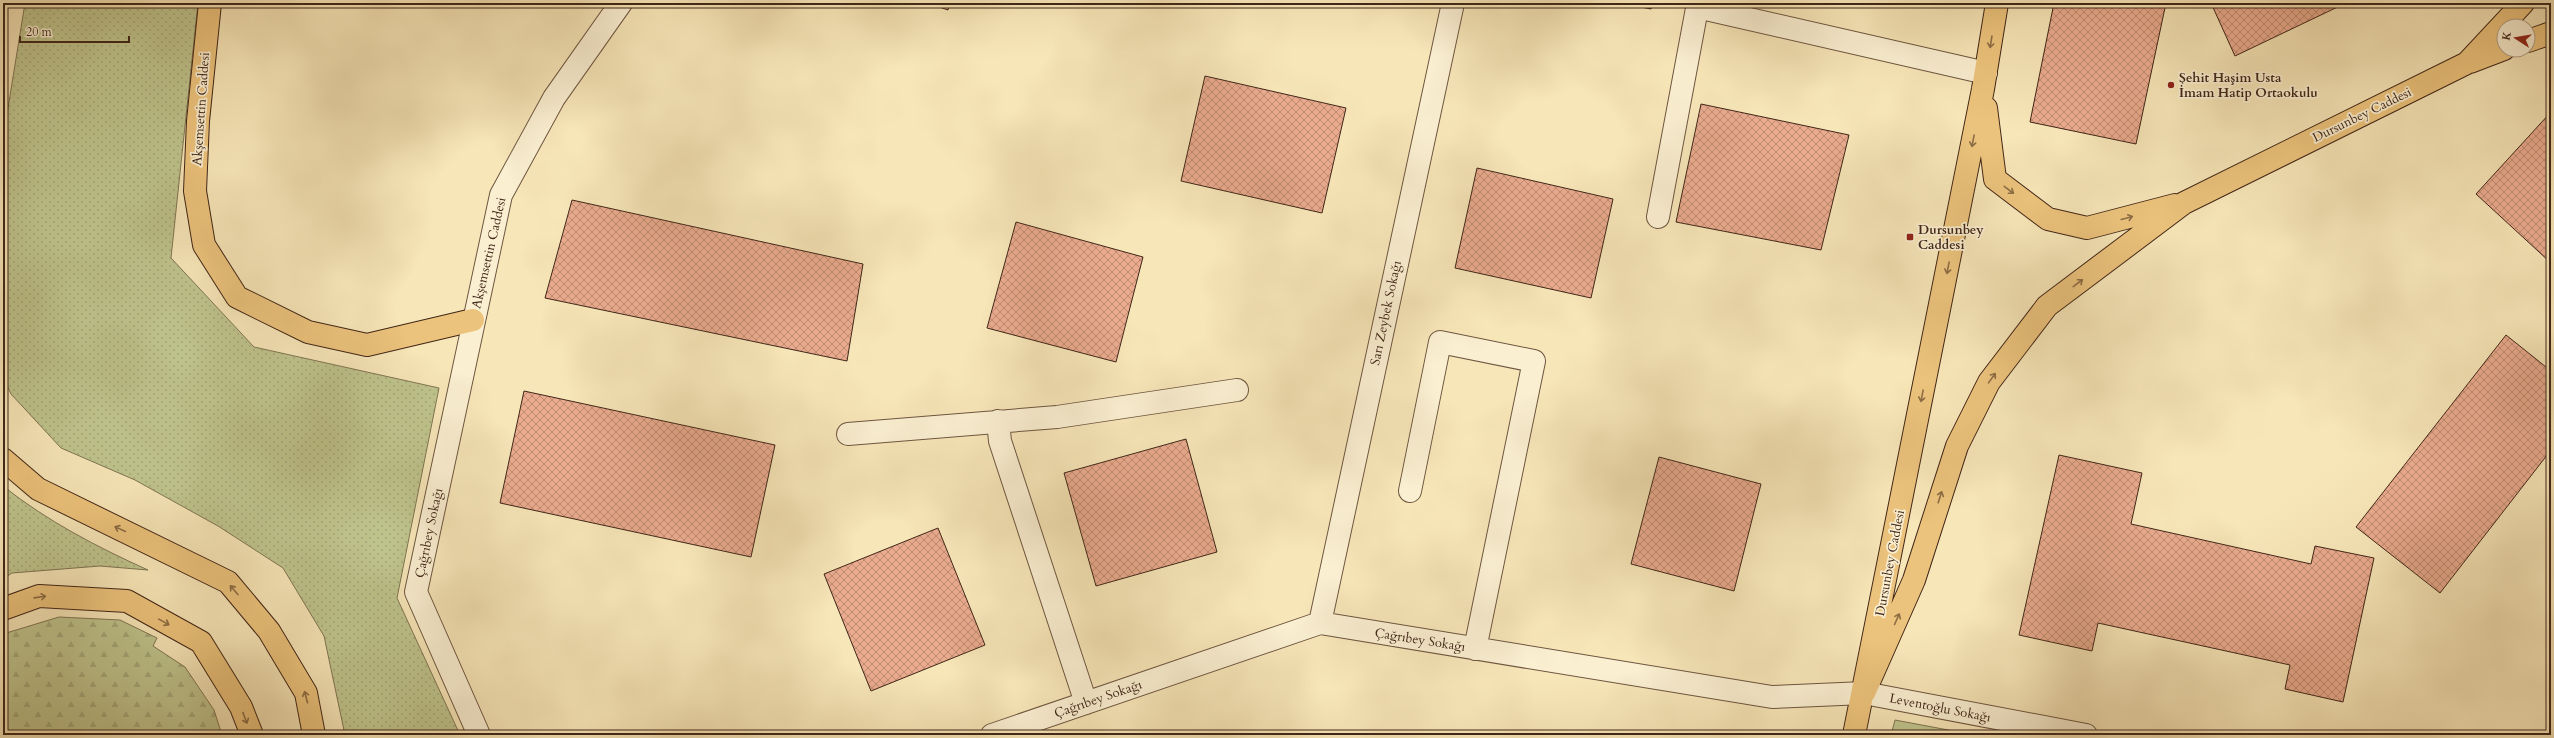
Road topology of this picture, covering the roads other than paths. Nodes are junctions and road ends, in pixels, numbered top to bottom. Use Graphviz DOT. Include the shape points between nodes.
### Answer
graph roads {
  1 [pos="210,3"];
  2 [pos="621,3"];
  3 [pos="1453,3"];
  4 [pos="1997,3"];
  5 [pos="2523,3"];
  6 [pos="1698,5"];
  7 [pos="2551,33"];
  8 [pos="2536,38"];
  9 [pos="2496,52"];
  10 [pos="2467,63"];
  11 [pos="1985,81"];
  12 [pos="2184,203"];
  13 [pos="1658,217"];
  14 [pos="473,320"];
  15 [pos="1237,390"];
  16 [pos="998,421"];
  17 [pos="848,434"];
  18 [pos="3,459"];
  19 [pos="1410,491"];
  20 [pos="3,609"];
  21 [pos="1320,623"];
  22 [pos="1476,649"];
  23 [pos="1864,694"];
  24 [pos="1086,703"];
  25 [pos="252,735"];
  26 [pos="314,735"];
  27 [pos="479,735"];
  28 [pos="992,735"];
  29 [pos="1854,735"];
  30 [pos="2086,735"];
  1 -- 14 [label="main road, Akşemsettin Caddesi" via="198,121 195,191 204,245 238,297 308,332 367,345"];
  2 -- 14 [label="street, Akşemsettin Caddesi" via="554,98 501,195"];
  3 -- 21 [label="street, Sarı Zeybek Sokağı"];
  4 -- 11 [label="main road, one-way"];
  5 -- 10 [label="main road, Dursunbey Caddesi"];
  6 -- 11 [label="street"];
  6 -- 13 [label="street"];
  7 -- 8 [label="main road"];
  9 -- 10 [label="main road"];
  10 -- 12 [label="main road, Dursunbey Caddesi"];
  11 -- 12 [label="main road, Dursunbey Caddesi, one-way" via="1995,179 2048,219 2086,228"];
  11 -- 23 [label="main road, Dursunbey Caddesi, one-way"];
  23 -- 12 [label="main road, Dursunbey Caddesi, one-way" via="1914,580 1957,446 1989,382 2047,306"];
  14 -- 27 [label="street, Çağrıbey Sokağı" via="416,592"];
  15 -- 16 [label="street" via="1057,416"];
  16 -- 17 [label="street"];
  16 -- 24 [label="street" via="1000,441"];
  26 -- 18 [label="main road, one-way" via="306,693 270,631 228,582 38,489"];
  19 -- 22 [label="street" via="1440,342 1534,361"];
  20 -- 25 [label="main road, one-way" via="39,596 127,601 201,642 241,706"];
  21 -- 22 [label="street, Çağrıbey Sokağı"];
  21 -- 24 [label="street, Çağrıbey Sokağı"];
  22 -- 23 [label="street, Çağrıbey Sokağı" via="1772,697"];
  23 -- 29 [label="main road, Dursunbey Caddesi"];
  23 -- 30 [label="street, Leventoğlu Sokağı"];
  24 -- 28 [label="street, Çağrıbey Sokağı"];
}
